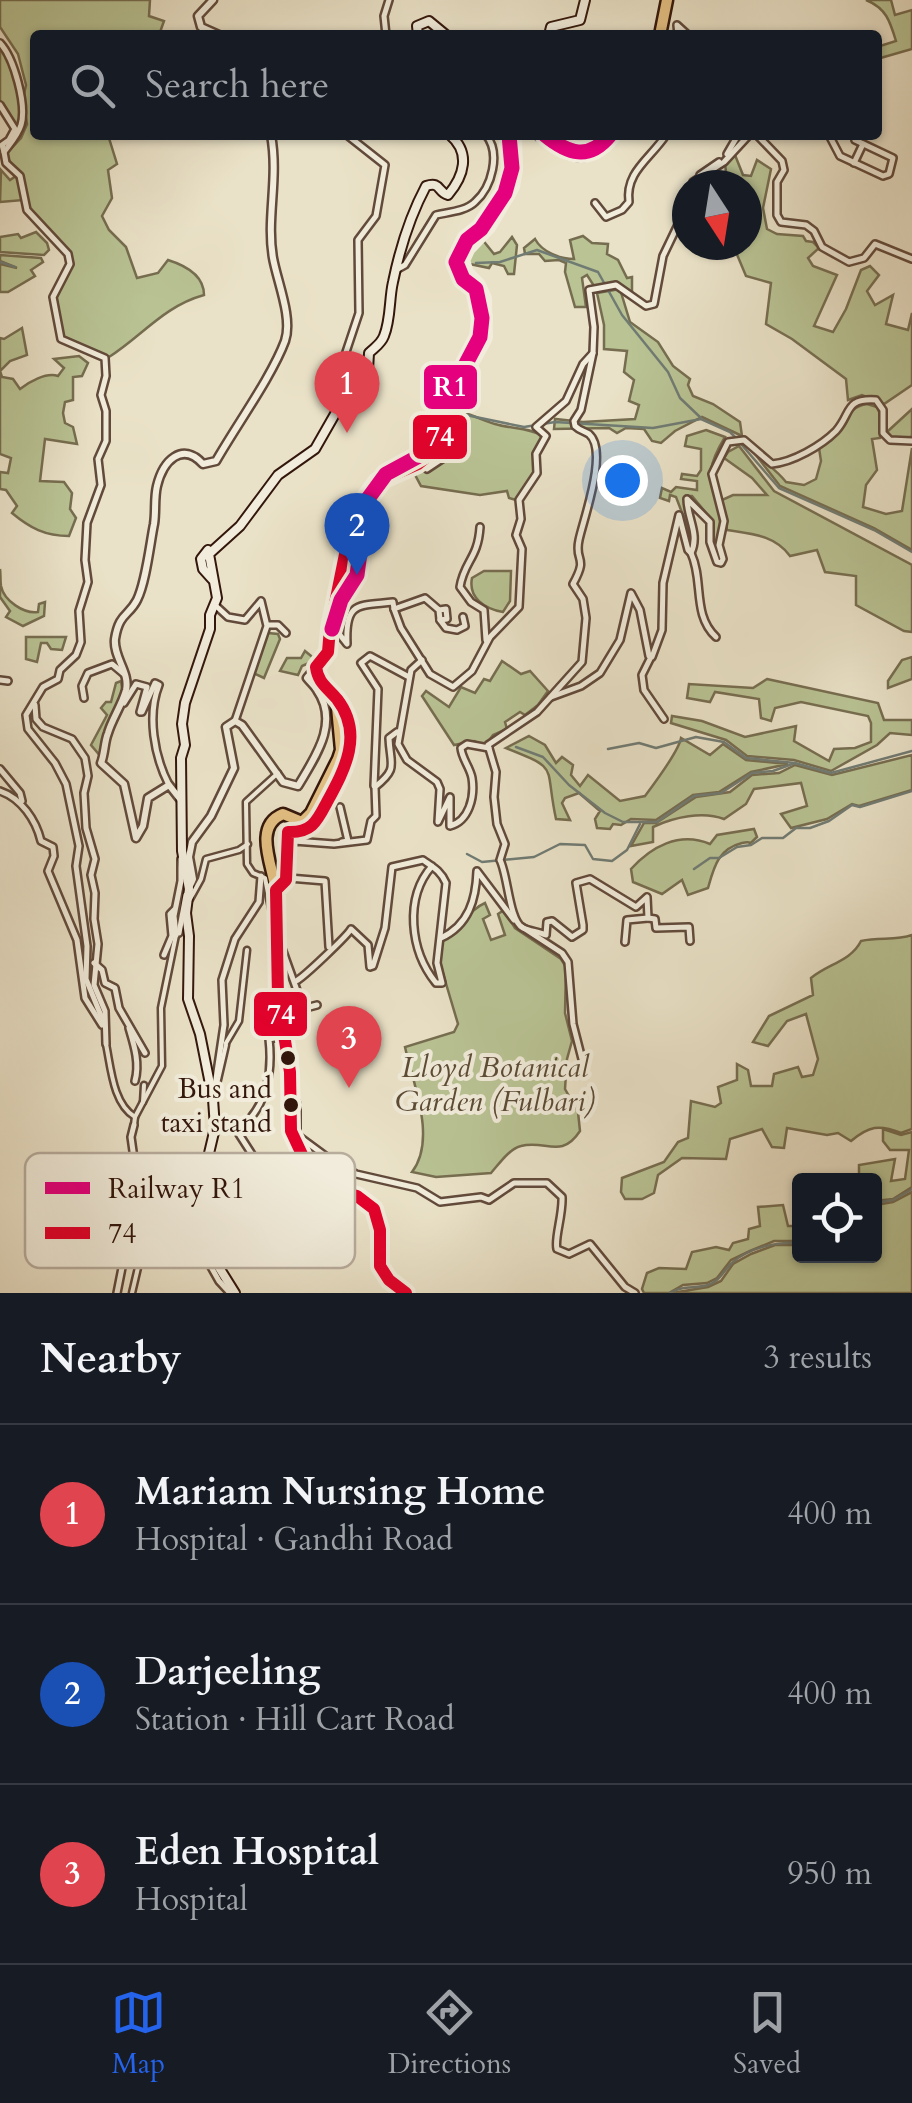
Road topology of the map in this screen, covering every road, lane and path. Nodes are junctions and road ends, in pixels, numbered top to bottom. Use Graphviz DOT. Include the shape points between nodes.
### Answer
graph roads {
  1 [pos="213,0"];
  2 [pos="389,0"];
  3 [pos="586,0"];
  4 [pos="666,0"];
  5 [pos="207,30"];
  6 [pos="385,30"];
  7 [pos="418,30"];
  8 [pos="440,30"];
  9 [pos="550,30"];
  10 [pos="661,30"];
  11 [pos="0,42"];
  12 [pos="0,105"];
  13 [pos="272,140"];
  14 [pos="354,140"];
  15 [pos="454,140"];
  16 [pos="490,140"];
  17 [pos="512,140"];
  18 [pos="548,140"];
  19 [pos="608,140"];
  20 [pos="662,140"];
  21 [pos="735,140"];
  22 [pos="744,140"];
  23 [pos="762,140"];
  24 [pos="832,140"];
  25 [pos="855,140"];
  26 [pos="863,144"];
  27 [pos="4,152"];
  28 [pos="854,162"];
  29 [pos="705,170"];
  30 [pos="713,170"];
  31 [pos="595,203"];
  32 [pos="672,237"];
  33 [pos="912,259"];
  34 [pos="396,270"];
  35 [pos="593,353"];
  36 [pos="348,393"];
  37 [pos="912,441"];
  38 [pos="445,456"];
  39 [pos="406,470"];
  40 [pos="480,527"];
  41 [pos="692,553"];
  42 [pos="215,605"];
  43 [pos="394,609"];
  44 [pos="464,616"];
  45 [pos="267,626"];
  46 [pos="286,633"];
  47 [pos="329,634"];
  48 [pos="716,637"];
  49 [pos="486,643"];
  50 [pos="650,658"];
  51 [pos="422,662"];
  52 [pos="316,667"];
  53 [pos="126,676"];
  54 [pos="410,677"];
  55 [pos="320,682"];
  56 [pos="550,697"];
  57 [pos="84,698"];
  58 [pos="35,699"];
  59 [pos="114,718"];
  60 [pos="664,718"];
  61 [pos="235,721"];
  62 [pos="400,730"];
  63 [pos="489,748"];
  64 [pos="101,763"];
  65 [pos="0,769"];
  66 [pos="87,770"];
  67 [pos="278,774"];
  68 [pos="169,785"];
  69 [pos="375,787"];
  70 [pos="0,791"];
  71 [pos="22,804"];
  72 [pos="340,807"];
  73 [pos="184,809"];
  74 [pos="248,844"];
  75 [pos="334,844"];
  76 [pos="182,851"];
  77 [pos="432,866"];
  78 [pos="261,876"];
  79 [pos="287,879"];
  80 [pos="189,890"];
  81 [pos="276,890"];
  82 [pos="186,906"];
  83 [pos="175,907"];
  84 [pos="648,918"];
  85 [pos="277,920"];
  86 [pos="523,928"];
  87 [pos="176,935"];
  88 [pos="440,938"];
  89 [pos="278,941"];
  90 [pos="690,941"];
  91 [pos="625,942"];
  92 [pos="247,950"];
  93 [pos="329,950"];
  94 [pos="164,955"];
  95 [pos="94,963"];
  96 [pos="296,981"];
  97 [pos="317,1005"];
  98 [pos="302,1008"];
  99 [pos="126,1020"];
  100 [pos="283,1020"];
  101 [pos="104,1023"];
  102 [pos="224,1030"];
  103 [pos="106,1032"];
  104 [pos="285,1036"];
  105 [pos="226,1043"];
  106 [pos="106,1044"];
  107 [pos="145,1053"];
  108 [pos="583,1063"];
  109 [pos="135,1080"];
  110 [pos="144,1085"];
  111 [pos="291,1094"];
  112 [pos="213,1098"];
  113 [pos="143,1106"];
  114 [pos="134,1121"];
  115 [pos="133,1153"];
  116 [pos="209,1153"];
  117 [pos="251,1153"];
  118 [pos="300,1153"];
  119 [pos="320,1153"];
  120 [pos="355,1173"];
  121 [pos="355,1195"];
  122 [pos="122,1268"];
  123 [pos="138,1268"];
  124 [pos="212,1268"];
  125 [pos="218,1268"];
  126 [pos="117,1293"];
  127 [pos="132,1293"];
  128 [pos="232,1293"];
  129 [pos="406,1293"];
  130 [pos="635,1293"];
  1 -- 5 [label="street" via="198,16"];
  2 -- 6 [label="street"];
  3 -- 9 [label="main road" via="580,20"];
  4 -- 10 [label="highway"];
  7 -- 8 [label="main road" via="429,21"];
  11 -- 27 [label="street" via="11,57 23,120"];
  12 -- 27 [label="street" via="14,129"];
  13 -- 53 [label="street" via="270,226 286,338 216,461 203,464 185,452 168,461 157,485 136,602 123,613 116,634 114,649"];
  14 -- 36 [label="street" via="386,164 376,216 358,240 359,313 346,352"];
  15 -- 34 [label="main road" via="464,162 460,178 448,195 439,184 426,186"];
  16 -- 34 [label="street" via="494,152 484,191 466,208 436,214"];
  17 -- 39 [label="highway" via="510,186 460,260 482,300 484,337 448,394 438,448"];
  18 -- 19 [label="highway" via="580,156"];
  20 -- 31 [label="street" via="637,168 622,210 606,216"];
  21 -- 29 [label="street" via="722,161"];
  22 -- 30 [label="street"];
  23 -- 33 [label="street" via="782,161 781,222 806,226 822,247 849,262 864,258 875,244"];
  24 -- 28 [label="street" via="840,156"];
  25 -- 26 [label="street"];
  26 -- 28 [label="street"];
  26 -- 28 [label="street" via="893,158 889,174"];
  27 -- 58 [label="street" via="20,176 27,210 68,254 70,264 53,297 61,339 105,358 106,440 98,459 101,485 87,523 80,642 58,679"];
  32 -- 35 [label="street" via="654,304 646,306 616,285 589,290"];
  34 -- 36 [label="main road" via="382,342"];
  35 -- 49 [label="street" via="566,401 536,428 546,436 536,454 537,472 519,500 521,602"];
  35 -- 56 [label="street" via="574,424 588,434 594,453 594,488 579,540 582,568 573,584 585,606 586,633 582,662"];
  36 -- 42 [label="main road" via="315,449 278,474 240,526 209,554"];
  37 -- 41 [label="street" via="890,440 876,400 861,399 837,430 783,463 772,464 744,440 728,442 712,474 724,521 723,559 714,555 710,522 687,499"];
  38 -- 39 [label="street" via="429,469 441,456"];
  39 -- 47 [label="highway" via="377,482 353,515"];
  40 -- 49 [label="street" via="460,587 484,610"];
  41 -- 48 [label="street" via="700,610"];
  41 -- 50 [label="street" via="679,515 662,583 662,630"];
  42 -- 45 [label="street" via="228,618 244,620 261,601"];
  42 -- 73 [label="main road" via="182,718"];
  43 -- 44 [label="street" via="425,598 446,628 457,630 465,626"];
  43 -- 47 [label="street" via="392,602 363,602 346,625 347,644"];
  43 -- 51 [label="street"];
  45 -- 46 [label="street"];
  45 -- 61 [label="street"];
  47 -- 52 [label="highway" via="328,652"];
  49 -- 51 [label="street" via="472,671 453,687"];
  50 -- 56 [label="street" via="631,593 620,640 600,672"];
  50 -- 60 [label="street" via="644,690"];
  51 -- 54 [label="street"];
  52 -- 55 [label="highway"];
  52 -- 67 [label="street" via="307,678 327,718 323,745 298,786"];
  53 -- 57 [label="street" via="112,664 97,668 82,686"];
  53 -- 59 [label="street"];
  54 -- 62 [label="street"];
  54 -- 69 [label="street" via="370,656 360,663 378,689"];
  55 -- 79 [label="highway" via="345,713 349,762 316,824 288,832"];
  55 -- 81 [label="highway" via="337,707 340,750 308,818 284,814 268,824"];
  56 -- 63 [label="street"];
  58 -- 66 [label="street" via="36,719 72,739"];
  58 -- 101 [label="street" via="28,728 66,784 78,846 86,979"];
  59 -- 64 [label="street"];
  59 -- 68 [label="street" via="136,684 147,687 140,712 159,685 152,702 158,764"];
  61 -- 67 [label="street"];
  61 -- 80 [label="street" via="226,730 234,768 192,842"];
  62 -- 63 [label="street" via="406,760 440,789 438,822 450,798 450,826 469,809 472,777 462,748"];
  62 -- 69 [label="street" via="389,738 393,768"];
  63 -- 86 [label="street" via="496,765 500,856"];
  64 -- 66 [label="street"];
  64 -- 68 [label="street" via="124,784 136,838 148,798"];
  65 -- 71 [label="street"];
  66 -- 95 [label="street" via="86,828 96,859 90,875 96,894"];
  67 -- 74 [label="street" via="246,802"];
  68 -- 73 [label="street"];
  69 -- 75 [label="street" via="376,816 367,840"];
  70 -- 71 [label="street"];
  71 -- 103 [label="street" via="41,841 53,847 48,871 77,940 85,998"];
  72 -- 75 [label="street" via="348,841"];
  73 -- 76 [label="main road"];
  74 -- 78 [label="street" via="246,864"];
  74 -- 82 [label="street" via="206,859"];
  75 -- 79 [label="street" via="293,841"];
  76 -- 80 [label="main road"];
  76 -- 83 [label="street"];
  77 -- 88 [label="street" via="446,890"];
  77 -- 88 [label="street" via="419,882 413,910 418,954 436,983 442,983"];
  77 -- 93 [label="street" via="423,860 392,867 373,966 368,945 351,929"];
  78 -- 85 [label="street"];
  78 -- 102 [label="street" via="259,902 235,939 222,980"];
  79 -- 81 [label="highway"];
  79 -- 93 [label="street" via="325,881"];
  80 -- 82 [label="main road"];
  80 -- 87 [label="street"];
  81 -- 85 [label="highway"];
  82 -- 112 [label="main road" via="188,999"];
  83 -- 87 [label="street"];
  83 -- 94 [label="street"];
  84 -- 86 [label="street" via="647,897 636,907 599,882 582,879 576,891 582,930 572,937 552,921 546,935"];
  84 -- 90 [label="street" via="655,918 656,928 689,926"];
  84 -- 91 [label="street" via="624,923"];
  85 -- 89 [label="highway"];
  86 -- 88 [label="street" via="477,871 474,903"];
  86 -- 108 [label="street" via="568,962"];
  87 -- 113 [label="street" via="161,1008 162,1066"];
  89 -- 96 [label="street"];
  89 -- 100 [label="highway"];
  92 -- 105 [label="street" via="239,1021"];
  93 -- 96 [label="street"];
  95 -- 99 [label="street" via="115,988"];
  95 -- 101 [label="street"];
  96 -- 98 [label="street"];
  97 -- 98 [label="street"];
  98 -- 100 [label="street"];
  99 -- 107 [label="street"];
  99 -- 109 [label="street"];
  100 -- 104 [label="highway"];
  101 -- 103 [label="street"];
  102 -- 105 [label="street"];
  102 -- 112 [label="street"];
  103 -- 106 [label="street"];
  104 -- 111 [label="highway"];
  104 -- 117 [label="street" via="269,1039 270,1077 254,1116 237,1131"];
  105 -- 112 [label="street"];
  106 -- 114 [label="street" via="120,1100"];
  110 -- 113 [label="street"];
  111 -- 118 [label="highway" via="290,1126"];
  111 -- 119 [label="street" via="297,1135"];
  112 -- 116 [label="main road"];
  113 -- 114 [label="street"];
  114 -- 115 [label="street"];
  120 -- 130 [label="street" via="418,1188 440,1202 488,1200 514,1183 547,1183 562,1197 557,1250 574,1253 590,1244"];
  121 -- 129 [label="highway" via="374,1208 380,1266"];
  122 -- 126 [label="street"];
  123 -- 127 [label="street"];
  124 -- 128 [label="street"];
  125 -- 128 [label="main road"];
}
